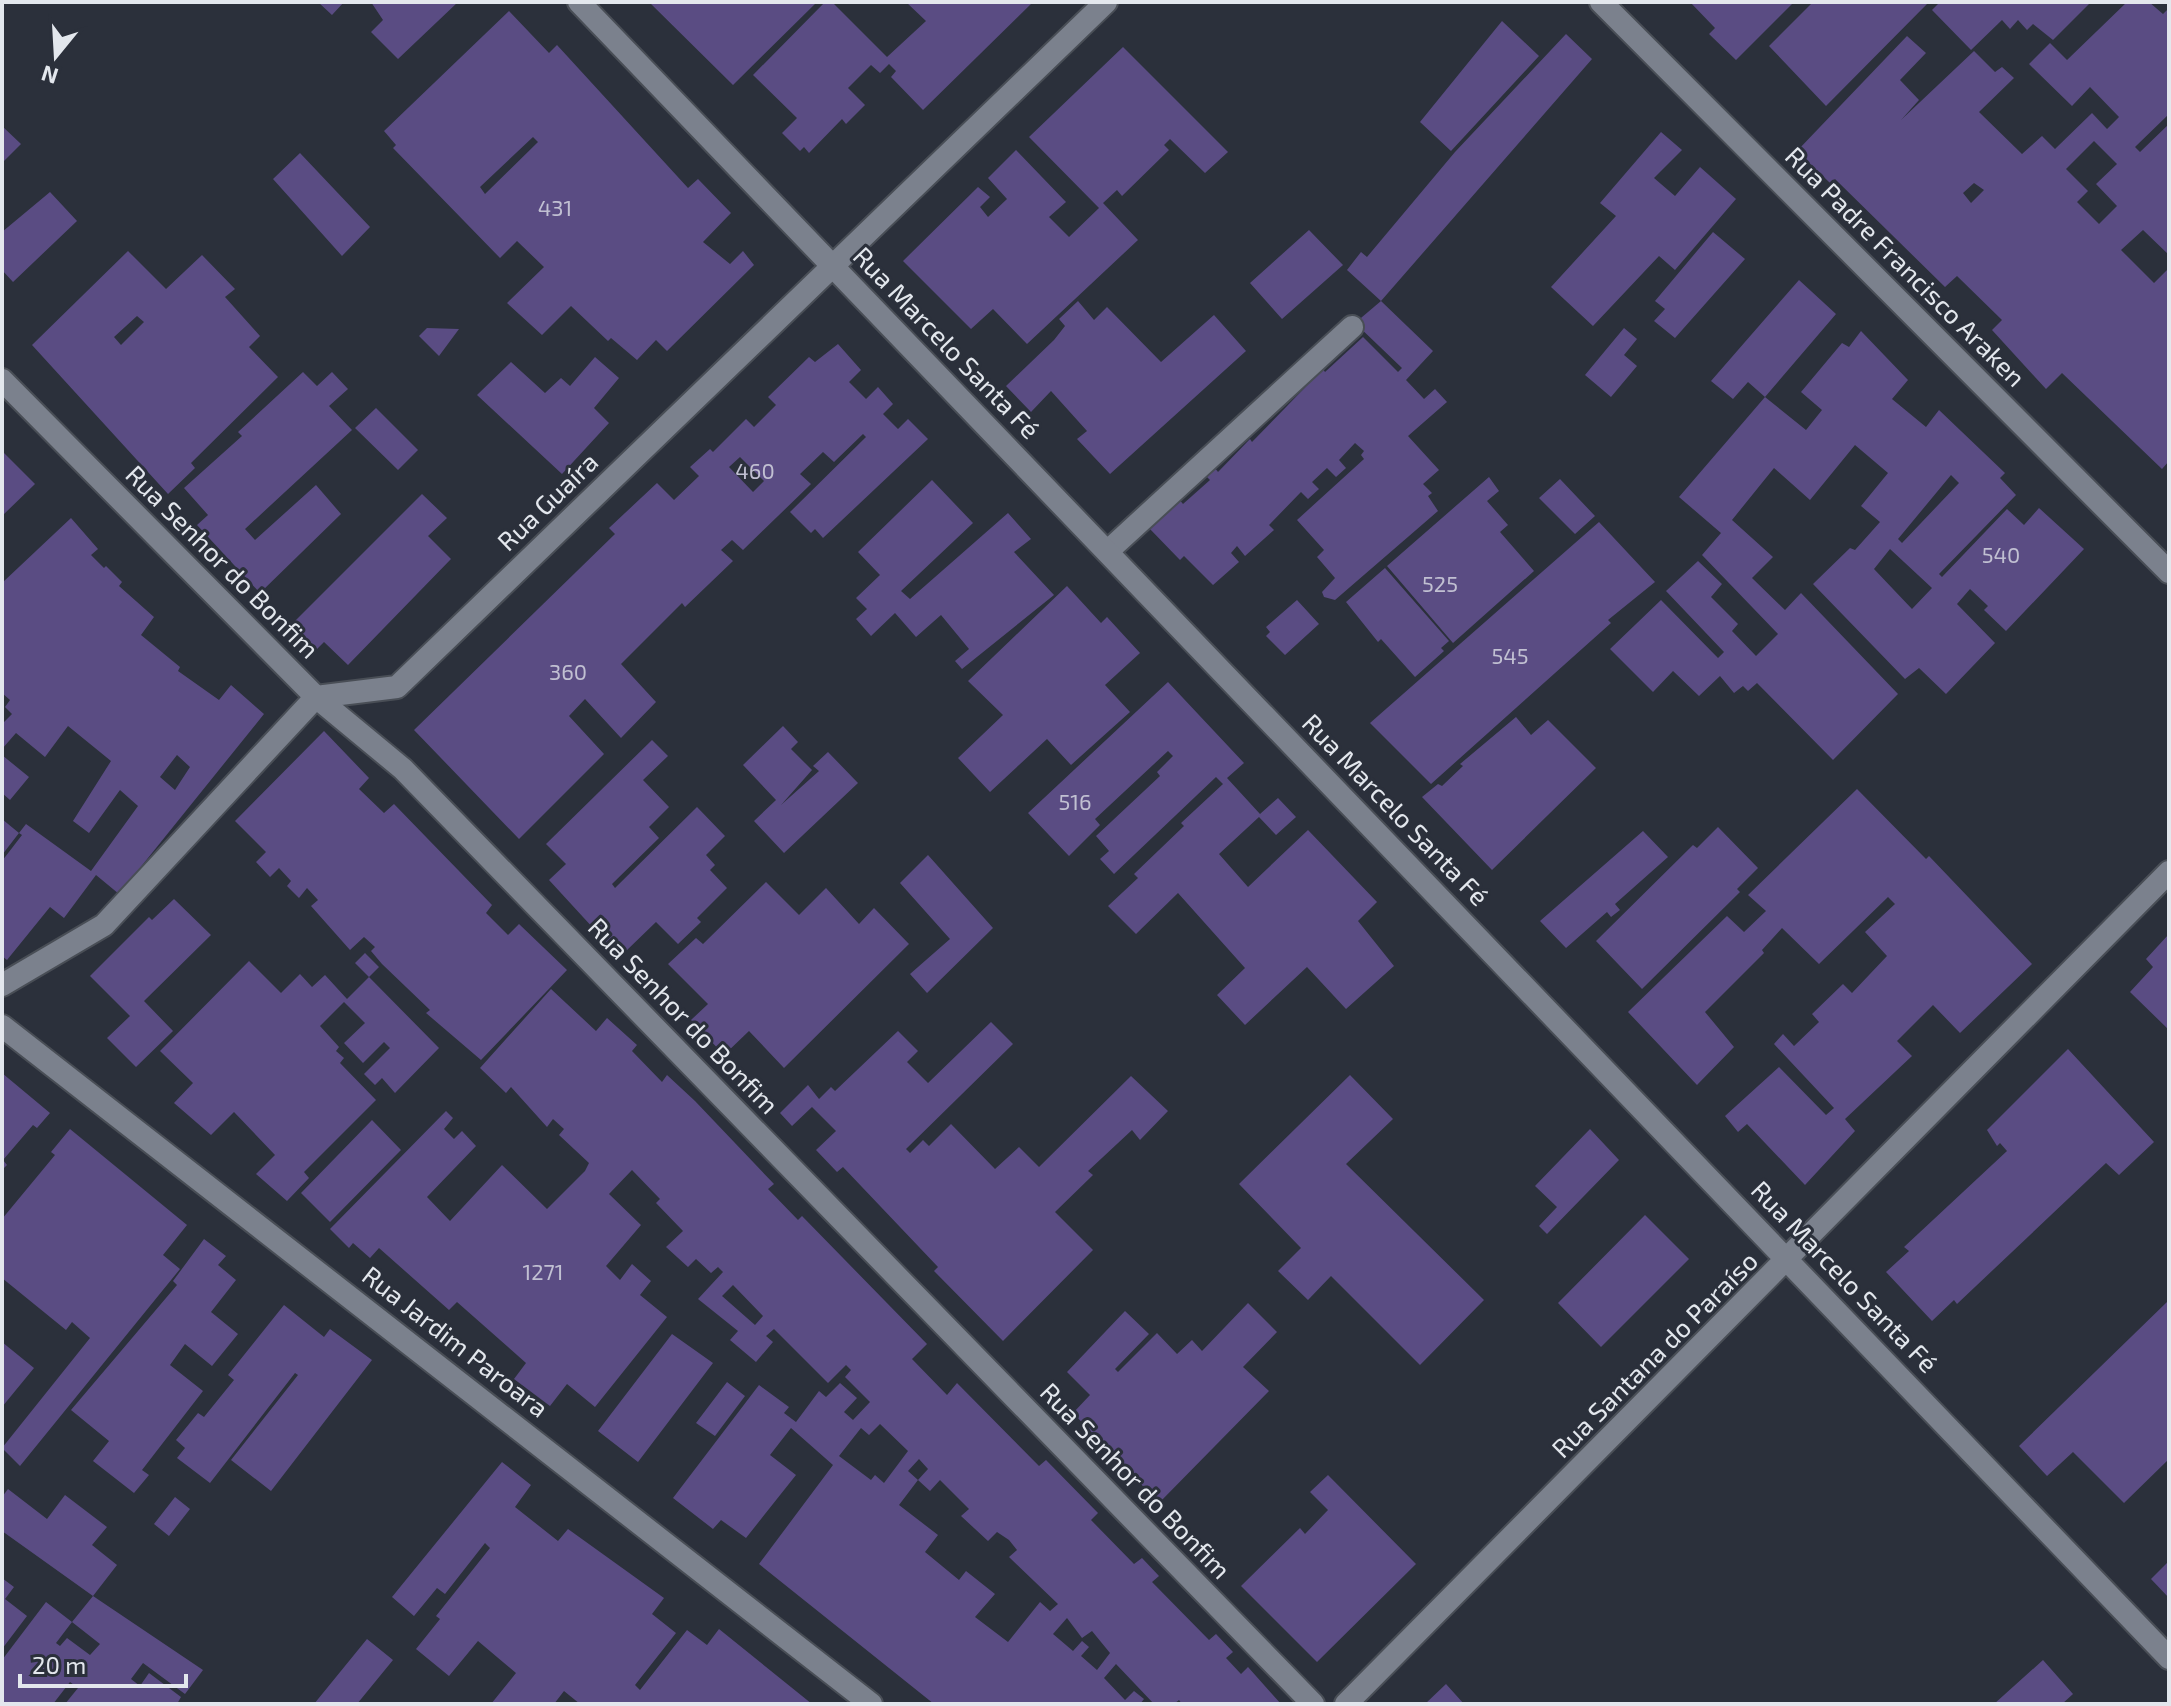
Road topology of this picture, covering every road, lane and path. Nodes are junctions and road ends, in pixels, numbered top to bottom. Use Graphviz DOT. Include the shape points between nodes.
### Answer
graph roads {
  1 [pos="579,2"];
  2 [pos="1106,2"];
  3 [pos="1601,2"];
  4 [pos="832,265"];
  5 [pos="1352,327"];
  6 [pos="2,380"];
  7 [pos="1108,551"];
  8 [pos="2169,572"];
  9 [pos="316,697"];
  10 [pos="2169,872"];
  11 [pos="2,985"];
  12 [pos="2,1026"];
  13 [pos="1789,1260"];
  14 [pos="2169,1658"];
  15 [pos="871,1704"];
  16 [pos="1313,1704"];
  17 [pos="1346,1704"];
  1 -- 4 [label="street, Rua Marcelo Santa Fé"];
  2 -- 4 [label="street, Rua Guaíra"];
  3 -- 8 [label="street, Rua Padre Francisco Araken"];
  4 -- 7 [label="street, Rua Marcelo Santa Fé"];
  4 -- 9 [label="street, Rua Guaíra" via="397,687"];
  5 -- 7 [label="street"];
  6 -- 9 [label="street, Rua Senhor do Bonfim"];
  7 -- 13 [label="street, Rua Marcelo Santa Fé"];
  9 -- 11 [label="street" via="104,925"];
  9 -- 16 [label="street, Rua Senhor do Bonfim" via="403,769"];
  10 -- 13 [label="street, Rua Santana do Paraíso"];
  12 -- 15 [label="street, Rua Jardim Paroara"];
  13 -- 14 [label="street, Rua Marcelo Santa Fé"];
  13 -- 17 [label="street, Rua Santana do Paraíso"];
}
